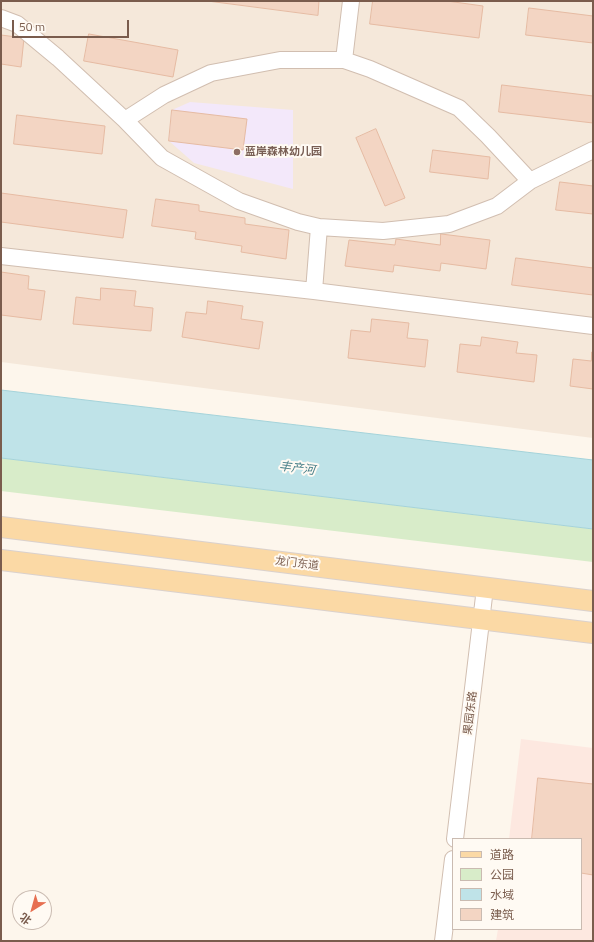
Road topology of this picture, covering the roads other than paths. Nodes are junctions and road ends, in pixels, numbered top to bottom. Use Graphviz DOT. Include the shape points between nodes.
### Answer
graph roads {
  1 [pos="351,1"];
  2 [pos="1,18"];
  3 [pos="344,60"];
  4 [pos="125,120"];
  5 [pos="593,150"];
  6 [pos="530,181"];
  7 [pos="319,227"];
  8 [pos="1,256"];
  9 [pos="314,291"];
  10 [pos="593,326"];
  11 [pos="1,527"];
  12 [pos="1,560"];
  13 [pos="490,588"];
  14 [pos="593,601"];
  15 [pos="486,620"];
  16 [pos="593,633"];
  17 [pos="455,838"];
  18 [pos="464,838"];
  19 [pos="452,867"];
  20 [pos="454,930"];
  21 [pos="443,941"];
  22 [pos="452,941"];
  1 -- 3 [label="street"];
  2 -- 4 [label="street" via="17,24"];
  3 -- 4 [label="street" via="280,60 211,73 164,96"];
  3 -- 6 [label="street" via="459,108"];
  4 -- 7 [label="street" via="162,158 239,201"];
  5 -- 6 [label="street"];
  6 -- 7 [label="street" via="497,206 449,224 382,231"];
  7 -- 9 [label="street"];
  8 -- 9 [label="street"];
  9 -- 10 [label="street"];
  11 -- 13 [label="main road, 龙门东道"];
  12 -- 15 [label="main road"];
  13 -- 14 [label="main road, 龙门东道"];
  13 -- 15 [label="street, 果园东路"];
  15 -- 16 [label="main road"];
  15 -- 17 [label="street, 果园东路"];
  15 -- 18 [label="street, 果园东路"];
  19 -- 21 [label="street"];
  20 -- 22 [label="street"];
}
